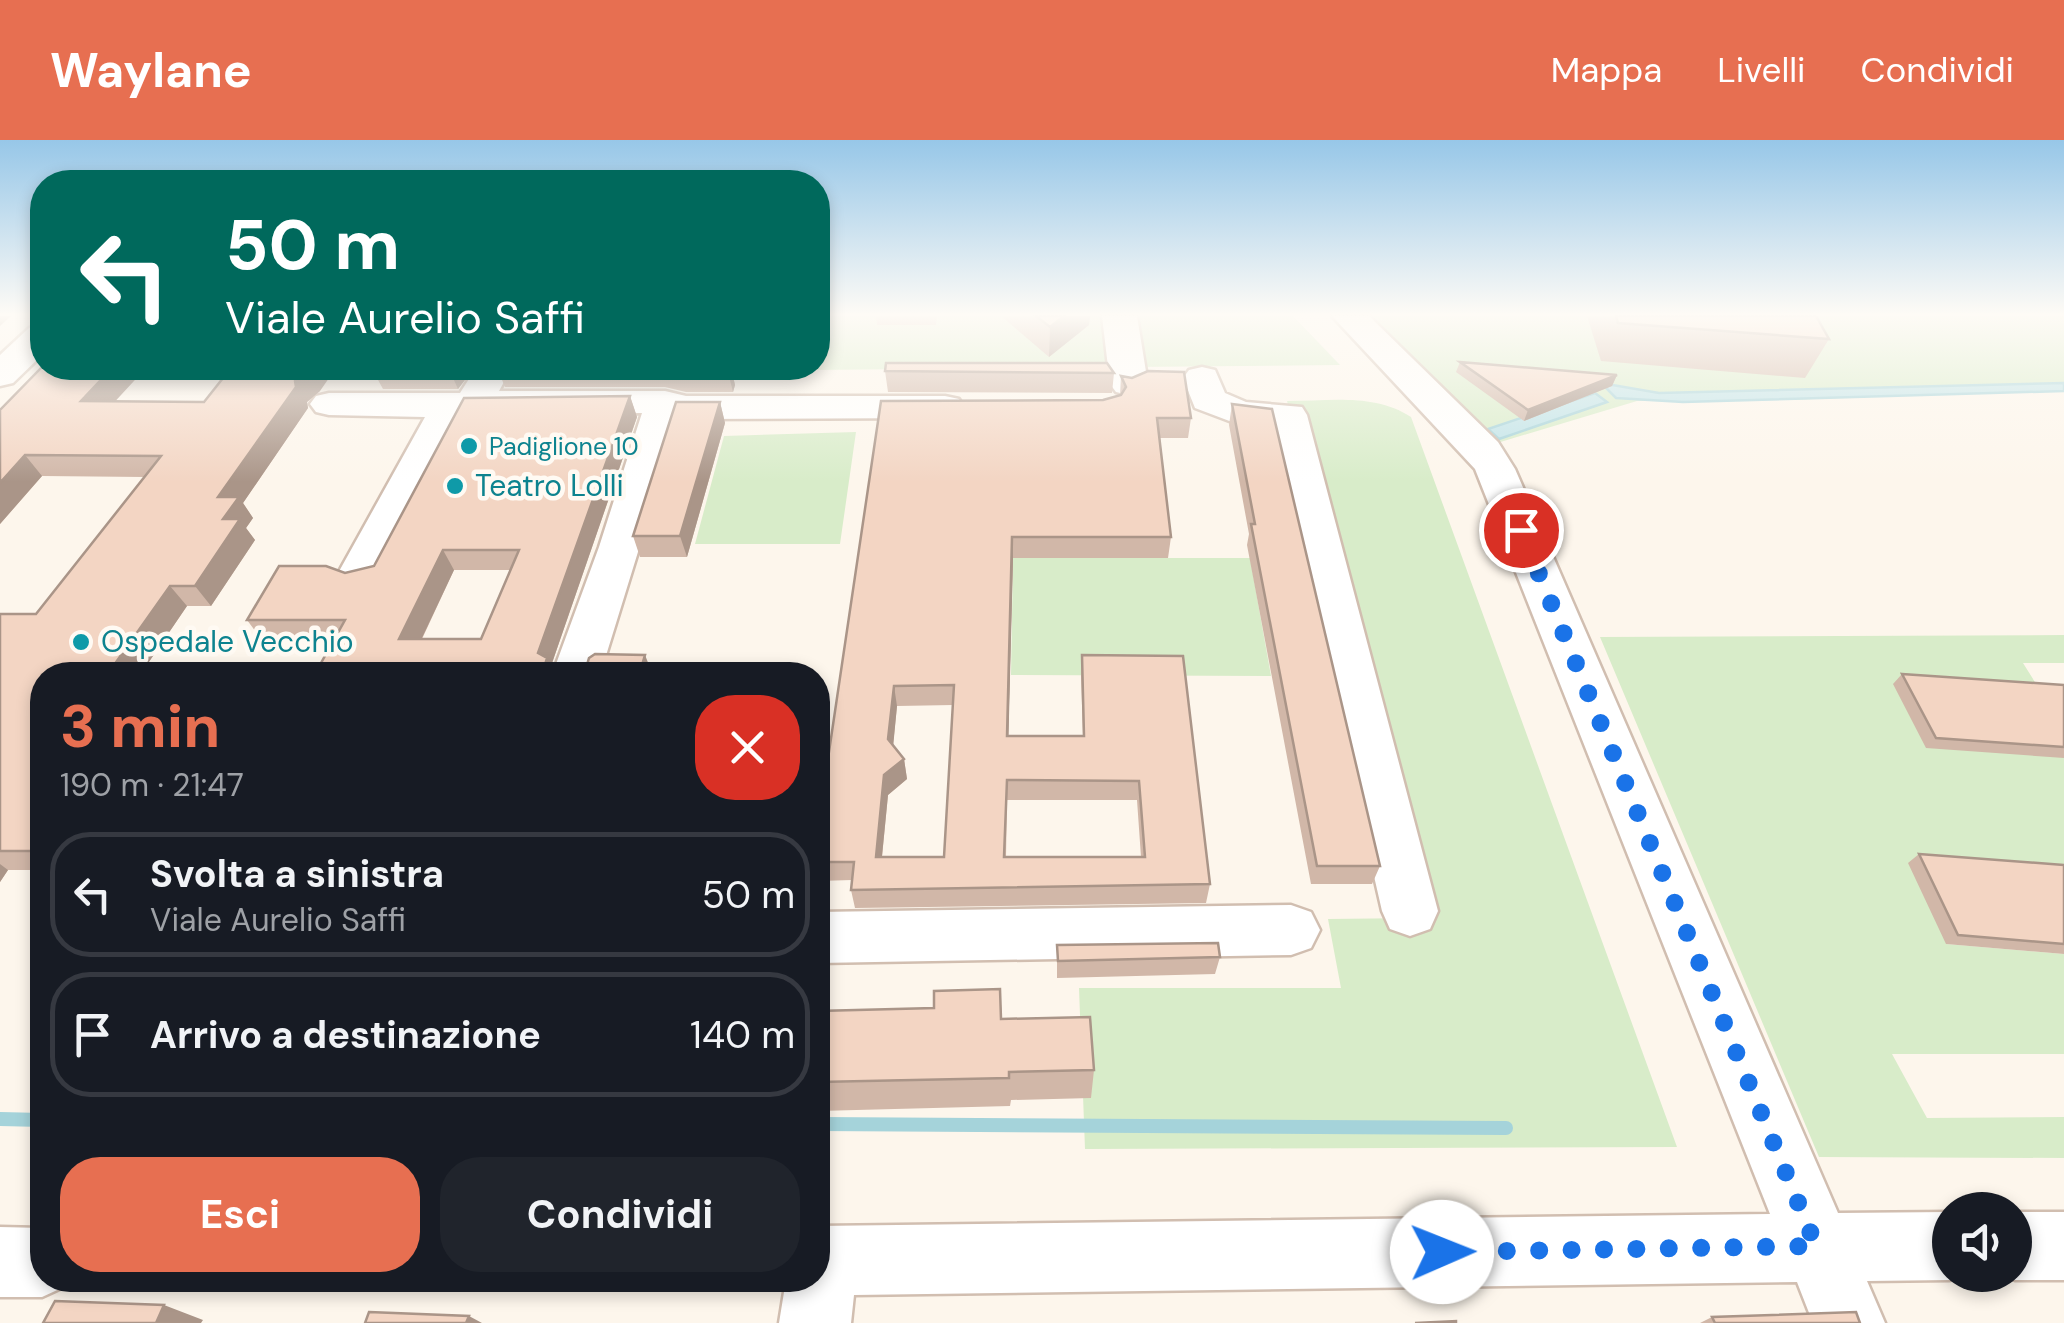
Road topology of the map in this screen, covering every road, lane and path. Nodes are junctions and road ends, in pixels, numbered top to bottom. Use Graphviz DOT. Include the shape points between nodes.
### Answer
graph roads {
  1 [pos="1127,371"];
  2 [pos="1404,371"];
  3 [pos="484,380"];
  4 [pos="666,402"];
  5 [pos="329,404"];
  6 [pos="462,404"];
  7 [pos="986,407"];
  8 [pos="359,576"];
  9 [pos="580,662"];
  10 [pos="1410,912"];
  11 [pos="1290,930"];
  12 [pos="1090,934"];
  13 [pos="830,938"];
  14 [pos="830,968"];
  15 [pos="1816,1246"];
  16 [pos="1932,1246"];
  17 [pos="2032,1246"];
  18 [pos="2064,1246"];
  19 [pos="0,1262"];
  20 [pos="30,1262"];
  21 [pos="830,1282"];
  22 [pos="1849,1323"];
  1 -- 10 [label="street" via="1128,381 1209,378 1208,400 1240,413 1288,415"];
  2 -- 15 [label="street" via="1496,469"];
  3 -- 6 [label="street"];
  4 -- 6 [label="street"];
  4 -- 7 [label="street" via="682,408"];
  4 -- 9 [label="street"];
  5 -- 6 [label="street"];
  6 -- 8 [label="street"];
  11 -- 12 [label="street"];
  12 -- 13 [label="street"];
  12 -- 14 [label="street" via="994,964"];
  15 -- 16 [label="street"];
  15 -- 21 [label="street"];
  15 -- 22 [label="street"];
  17 -- 18 [label="street"];
  19 -- 20 [label="street"];
}
